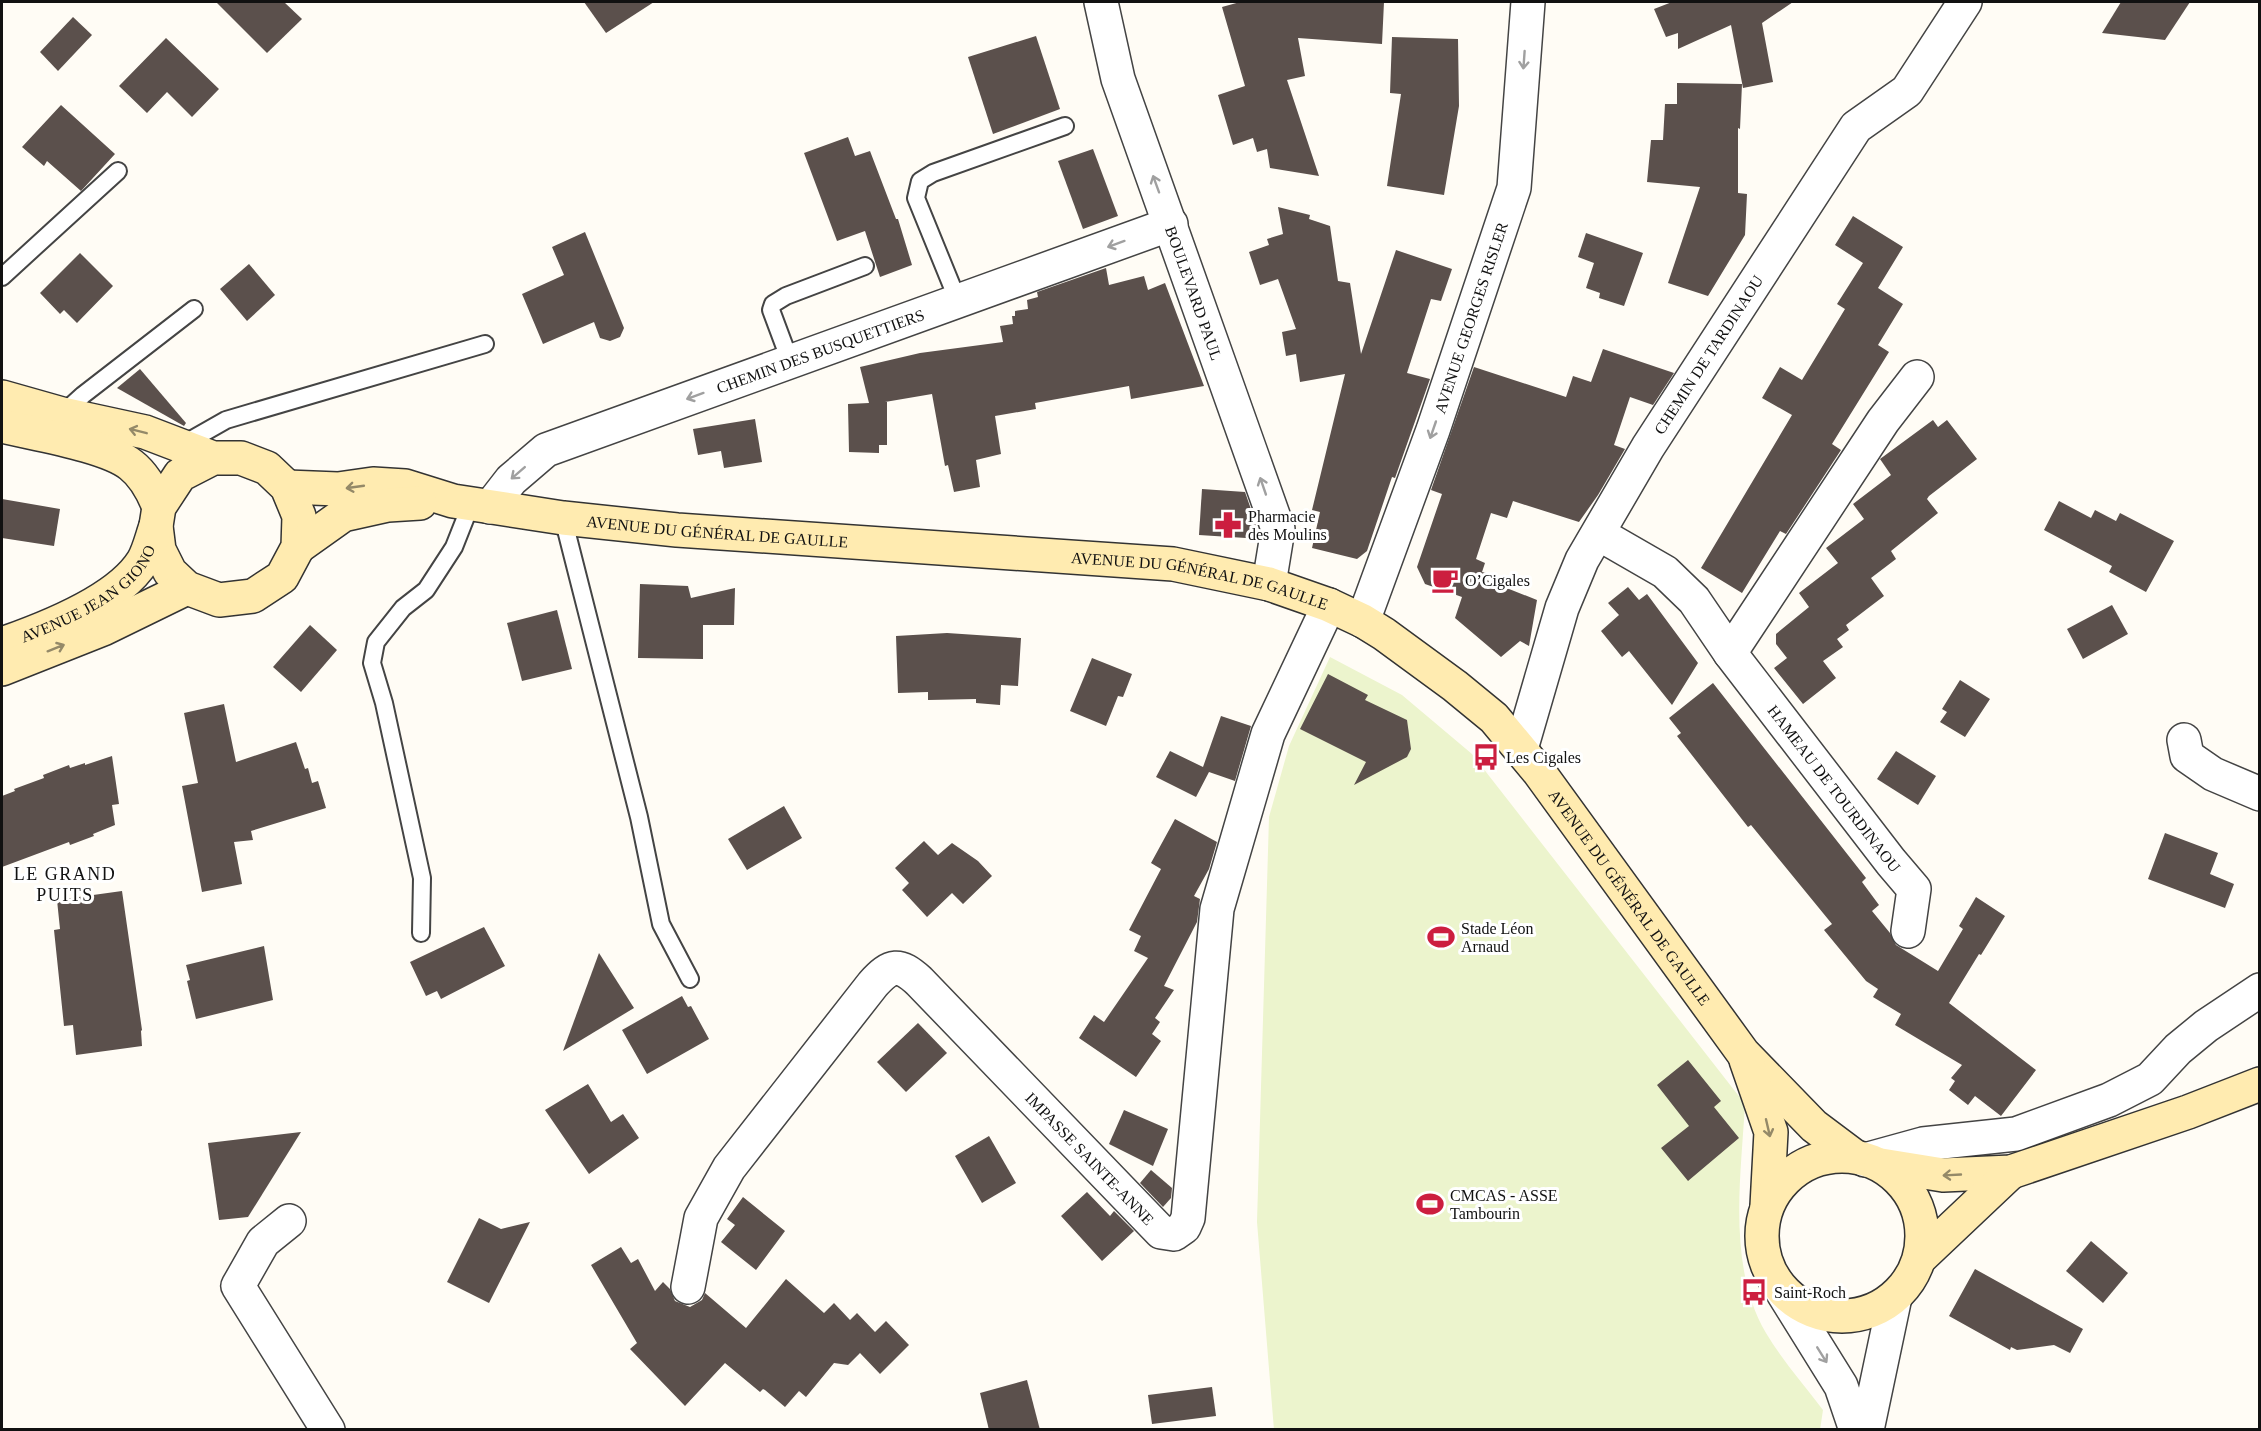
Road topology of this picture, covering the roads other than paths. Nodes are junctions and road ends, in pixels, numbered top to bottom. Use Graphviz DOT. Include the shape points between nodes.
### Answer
graph roads {
  1 [pos="1101,2"];
  2 [pos="1528,2"];
  3 [pos="1965,2"];
  4 [pos="1065,126"];
  5 [pos="118,171"];
  6 [pos="1171,224"];
  7 [pos="865,266"];
  8 [pos="2,277"];
  9 [pos="958,301"];
  10 [pos="194,309"];
  11 [pos="485,344"];
  12 [pos="790,362"];
  13 [pos="1917,377"];
  14 [pos="2,397"];
  15 [pos="50,424"];
  16 [pos="2,426"];
  17 [pos="181,446"];
  18 [pos="213,458"];
  19 [pos="287,487"];
  20 [pos="471,504"];
  21 [pos="158,517"];
  22 [pos="563,518"];
  23 [pos="1599,534"];
  24 [pos="298,547"];
  25 [pos="1269,584"];
  26 [pos="187,588"];
  27 [pos="1329,605"];
  28 [pos="1363,621"];
  29 [pos="2,644"];
  30 [pos="1730,653"];
  31 [pos="2,669"];
  32 [pos="2184,740"];
  33 [pos="1521,749"];
  34 [pos="2259,794"];
  35 [pos="1908,931"];
  36 [pos="421,933"];
  37 [pos="690,979"];
  38 [pos="2259,990"];
  39 [pos="1743,1053"];
  40 [pos="2259,1084"];
  41 [pos="1866,1160"];
  42 [pos="2011,1172"];
  43 [pos="1767,1206"];
  44 [pos="289,1221"];
  45 [pos="1920,1258"];
  46 [pos="688,1287"];
  47 [pos="1780,1288"];
  48 [pos="1895,1297"];
  49 [pos="328,1430"];
  50 [pos="1856,1430"];
  51 [pos="1867,1430"];
  6 -- 1 [label="street, BOULEVARD PAUL, one-way" via="1118,79"];
  2 -- 28 [label="street, AVENUE GEORGES RISLER, one-way" via="1514,188 1433,430"];
  3 -- 23 [label="street, CHEMIN DE TARDINAOU" via="1907,91 1856,127 1648,447"];
  4 -- 9 [label="lane" via="933,172 920,181 916,198"];
  5 -- 8 [label="lane"];
  6 -- 9 [label="street, CHEMIN DES BUSQUETTIERS, one-way"];
  25 -- 6 [label="street, BOULEVARD PAUL, one-way" via="1278,529"];
  7 -- 12 [label="lane" via="773,304 771,310"];
  9 -- 12 [label="street, CHEMIN DES BUSQUETTIERS"];
  10 -- 15 [label="lane"];
  11 -- 17 [label="lane" via="226,420"];
  12 -- 20 [label="street, CHEMIN DES BUSQUETTIERS, one-way" via="546,450 511,480"];
  13 -- 30 [label="street" via="1883,421"];
  14 -- 15 [label="main road"];
  15 -- 16 [label="main road"];
  17 -- 15 [label="main road, one-way" via="145,432"];
  15 -- 21 [label="main road" via="131,465 152,490"];
  17 -- 18 [label="main road"];
  18 -- 19 [label="main road" via="241,458 267,468"];
  18 -- 21 [label="main road" via="180,476"];
  20 -- 19 [label="main road, AVENUE DU GÉNÉRAL DE GAULLE, one-way" via="405,486"];
  19 -- 24 [label="main road" via="299,516"];
  20 -- 22 [label="main road, AVENUE DU GÉNÉRAL DE GAULLE"];
  20 -- 24 [label="main road, AVENUE DU GÉNÉRAL DE GAULLE" via="388,505 343,515"];
  20 -- 36 [label="lane" via="454,547 426,590 403,608 376,642 372,663 422,878"];
  21 -- 26 [label="main road" via="159,550 170,572"];
  21 -- 29 [label="main road, AVENUE JEAN GIONO" via="143,561 114,592 36,632"];
  22 -- 25 [label="main road, AVENUE DU GÉNÉRAL DE GAULLE" via="689,531 1173,564"];
  22 -- 37 [label="lane" via="639,817 661,924"];
  23 -- 30 [label="street, HAMEAU DE TOURDINAOU" via="1665,572 1694,600"];
  23 -- 33 [label="street, CHEMIN DE TARDINAOU" via="1582,560 1562,608"];
  24 -- 26 [label="main road" via="282,577 254,596 219,600"];
  25 -- 27 [label="main road, AVENUE DU GÉNÉRAL DE GAULLE"];
  31 -- 26 [label="main road, AVENUE JEAN GIONO, one-way" via="103,629"];
  27 -- 28 [label="main road, AVENUE DU GÉNÉRAL DE GAULLE"];
  27 -- 46 [label="street, IMPASSE SAINTE-ANNE" via="1268,734 1216,909 1188,1218 1184,1227 1174,1234 1161,1232 920,981 908,971 894,968 886,970 873,984 729,1168 701,1218"];
  28 -- 33 [label="main road, AVENUE DU GÉNÉRAL DE GAULLE" via="1455,686 1494,718"];
  30 -- 35 [label="street, HAMEAU DE TOURDINAOU" via="1914,889"];
  32 -- 34 [label="street" via="2187,756 2213,774"];
  33 -- 39 [label="main road, AVENUE DU GÉNÉRAL DE GAULLE"];
  38 -- 41 [label="street" via="2206,1026 2150,1079 2109,1100 2016,1134 1923,1144"];
  39 -- 41 [label="main road, AVENUE DU GÉNÉRAL DE GAULLE" via="1814,1126"];
  39 -- 43 [label="main road, AVENUE DU GÉNÉRAL DE GAULLE, one-way" via="1771,1132"];
  40 -- 42 [label="main road"];
  42 -- 41 [label="main road, one-way" via="1943,1175"];
  41 -- 43 [label="main road" via="1827,1157 1802,1166 1781,1183"];
  41 -- 45 [label="main road" via="1907,1188 1922,1222"];
  42 -- 45 [label="main road"];
  43 -- 47 [label="main road" via="1762,1249"];
  44 -- 49 [label="street" via="263,1242 238,1286"];
  45 -- 48 [label="main road" via="1910,1280"];
  47 -- 48 [label="main road" via="1805,1308 1836,1317 1867,1313"];
  47 -- 50 [label="street, one-way" via="1841,1386"];
  48 -- 51 [label="street"];
}
